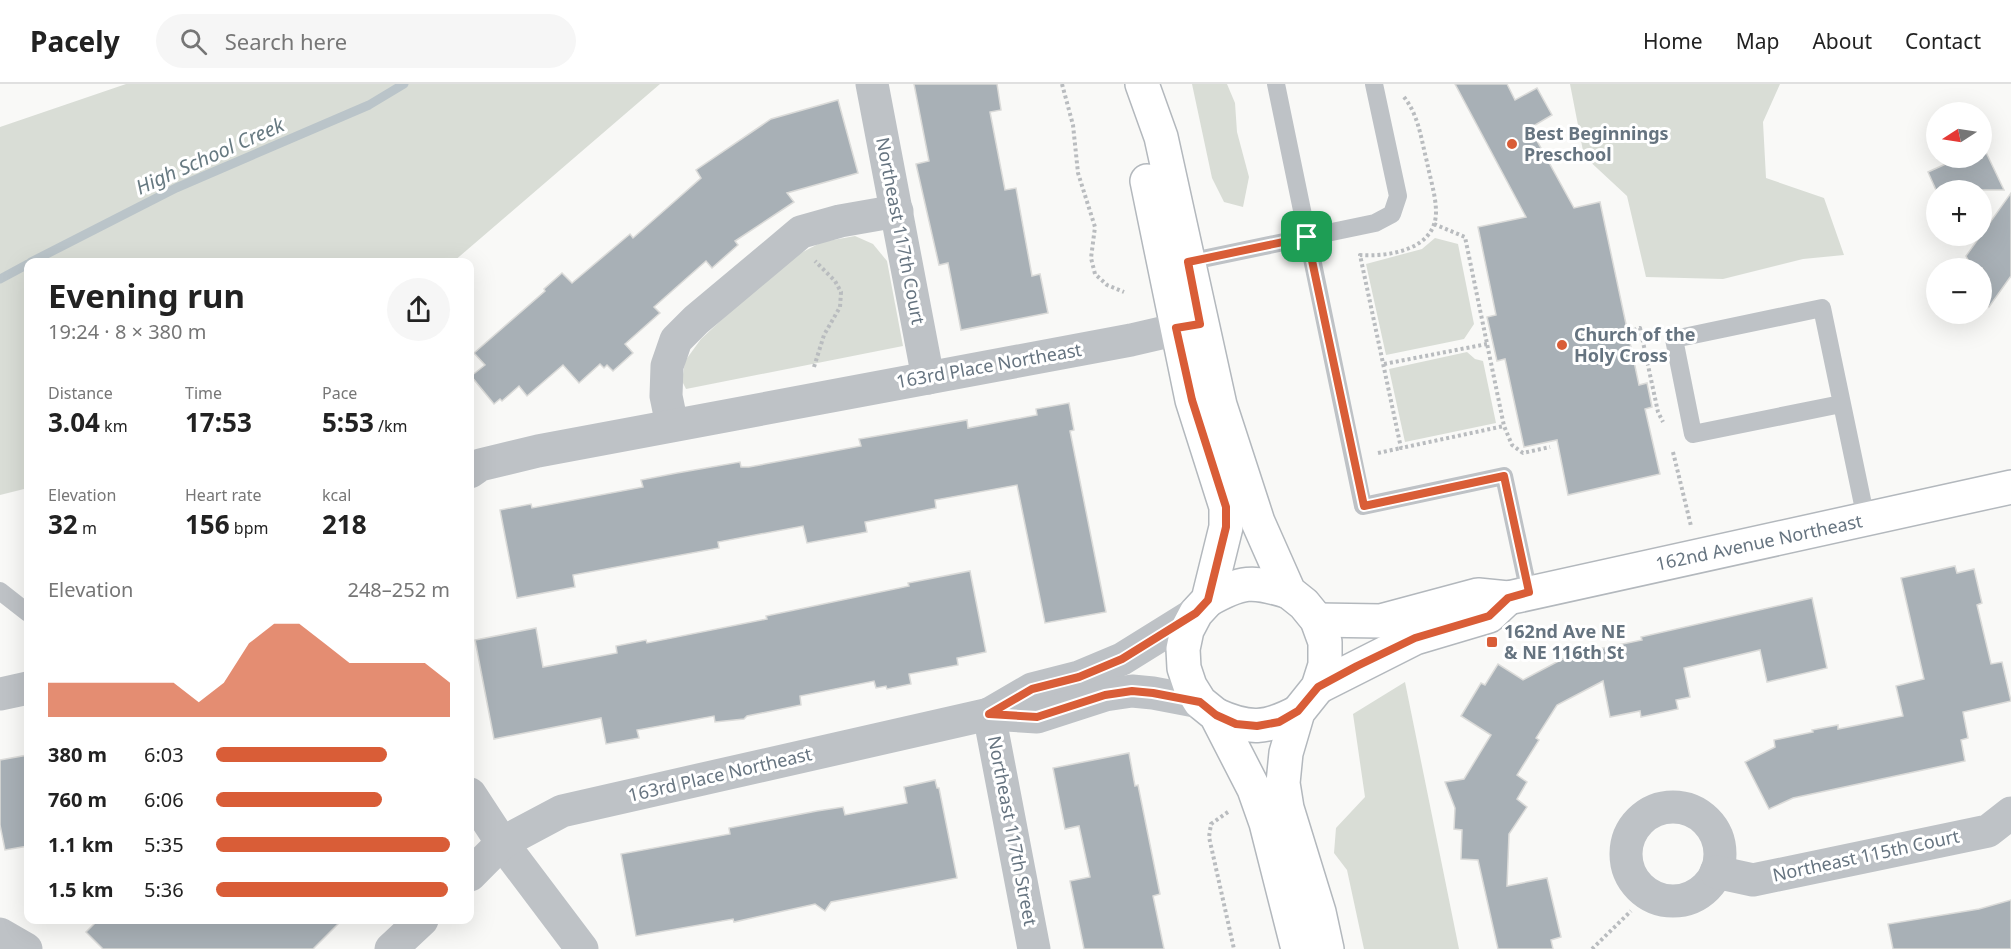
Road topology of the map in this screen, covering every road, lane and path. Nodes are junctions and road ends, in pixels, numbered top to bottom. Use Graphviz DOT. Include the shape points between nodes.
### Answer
graph roads {
  1 [pos="872,84"];
  2 [pos="1062,84"];
  3 [pos="1276,84"];
  4 [pos="1374,84"];
  5 [pos="1143,90"];
  6 [pos="1400,92"];
  7 [pos="897,211"];
  8 [pos="1434,224"];
  9 [pos="1307,237"];
  10 [pos="792,238"];
  11 [pos="1188,262"];
  12 [pos="1124,292"];
  13 [pos="1188,326"];
  14 [pos="1487,344"];
  15 [pos="1384,364"];
  16 [pos="814,368"];
  17 [pos="928,378"];
  18 [pos="1841,404"];
  19 [pos="672,424"];
  20 [pos="1504,426"];
  21 [pos="1550,447"];
  22 [pos="474,469"];
  23 [pos="2011,487"];
  24 [pos="1866,519"];
  25 [pos="0,591"];
  26 [pos="1289,592"];
  27 [pos="1518,595"];
  28 [pos="1202,606"];
  29 [pos="24,610"];
  30 [pos="1317,620"];
  31 [pos="24,689"];
  32 [pos="0,694"];
  33 [pos="1308,699"];
  34 [pos="1208,709"];
  35 [pos="989,714"];
  36 [pos="474,800"];
  37 [pos="1237,808"];
  38 [pos="2011,813"];
  39 [pos="502,843"];
  40 [pos="474,871"];
  41 [pos="1716,872"];
  42 [pos="1631,911"];
  43 [pos="418,924"];
  44 [pos="0,934"];
  45 [pos="26,949"];
  46 [pos="391,949"];
  47 [pos="582,949"];
  48 [pos="1034,949"];
  49 [pos="1234,949"];
  50 [pos="1298,949"];
  51 [pos="1327,949"];
  52 [pos="1592,949"];
  1 -- 7 [label="street, Northeast 117th Court"];
  2 -- 12 [label="path" via="1073,125 1078,173 1095,227 1091,258 1095,274 1107,285"];
  3 -- 9 [label="lane"];
  4 -- 9 [label="lane" via="1398,196 1392,214 1375,223"];
  5 -- 11 [label="street" via="1161,137"];
  5 -- 13 [label="street" via="1140,141"];
  6 -- 8 [label="path" via="1414,111 1433,188"];
  7 -- 10 [label="street" via="840,220"];
  7 -- 17 [label="street, Northeast 117th Court"];
  8 -- 14 [label="path" via="1465,237"];
  8 -- 15 [label="path" via="1427,238 1405,250 1360,255"];
  9 -- 11 [label="lane"];
  9 -- 27 [label="lane" via="1364,506 1504,476"];
  10 -- 16 [label="path" via="841,292 840,307 824,335"];
  10 -- 19 [label="street" via="676,340 667,366 666,396"];
  11 -- 13 [label="street"];
  13 -- 17 [label="street, 163rd Place Northeast"];
  13 -- 26 [label="street" via="1220,405 1258,522"];
  13 -- 28 [label="street" via="1192,400 1226,507 1226,527"];
  14 -- 15 [label="path"];
  14 -- 20 [label="path"];
  15 -- 20 [label="path" via="1401,448"];
  17 -- 19 [label="street, 163rd Place Northeast"];
  18 -- 18 [label="lane" via="1822,308 1674,339 1693,434"];
  18 -- 24 [label="lane"];
  19 -- 22 [label="street, 163rd Place Northeast" via="538,451"];
  20 -- 21 [label="path" via="1512,444 1523,453"];
  23 -- 24 [label="street, 162nd Avenue Northeast"];
  24 -- 27 [label="street, 162nd Avenue Northeast"];
  25 -- 29 [label="lane"];
  26 -- 28 [label="street" via="1261,583 1233,586"];
  26 -- 30 [label="street"];
  27 -- 30 [label="street, 162nd Avenue Northeast" via="1478,596 1381,621"];
  27 -- 33 [label="street, 162nd Avenue Northeast" via="1489,616 1415,638"];
  28 -- 34 [label="street" via="1187,630 1184,668 1190,686"];
  28 -- 35 [label="street, 163rd Place Northeast" via="1122,659 1079,677 1032,689"];
  30 -- 33 [label="street" via="1325,642 1325,665"];
  31 -- 32 [label="street"];
  33 -- 34 [label="street" via="1279,722 1257,726 1236,724"];
  33 -- 51 [label="street" via="1286,753 1283,783"];
  34 -- 35 [label="street, 163rd Place Northeast" via="1132,691 1105,695 1037,717"];
  34 -- 50 [label="street" via="1254,789"];
  35 -- 39 [label="street, 163rd Place Northeast" via="562,811"];
  35 -- 48 [label="street, Northeast 117th Street"];
  36 -- 39 [label="street"];
  37 -- 49 [label="path" via="1211,824 1209,837"];
  38 -- 41 [label="street, Northeast 115th Court" via="1988,831 1753,880"];
  39 -- 40 [label="street, 163rd Place Northeast"];
  39 -- 47 [label="street"];
  42 -- 52 [label="path"];
  43 -- 46 [label="street"];
  44 -- 45 [label="street"];
}
